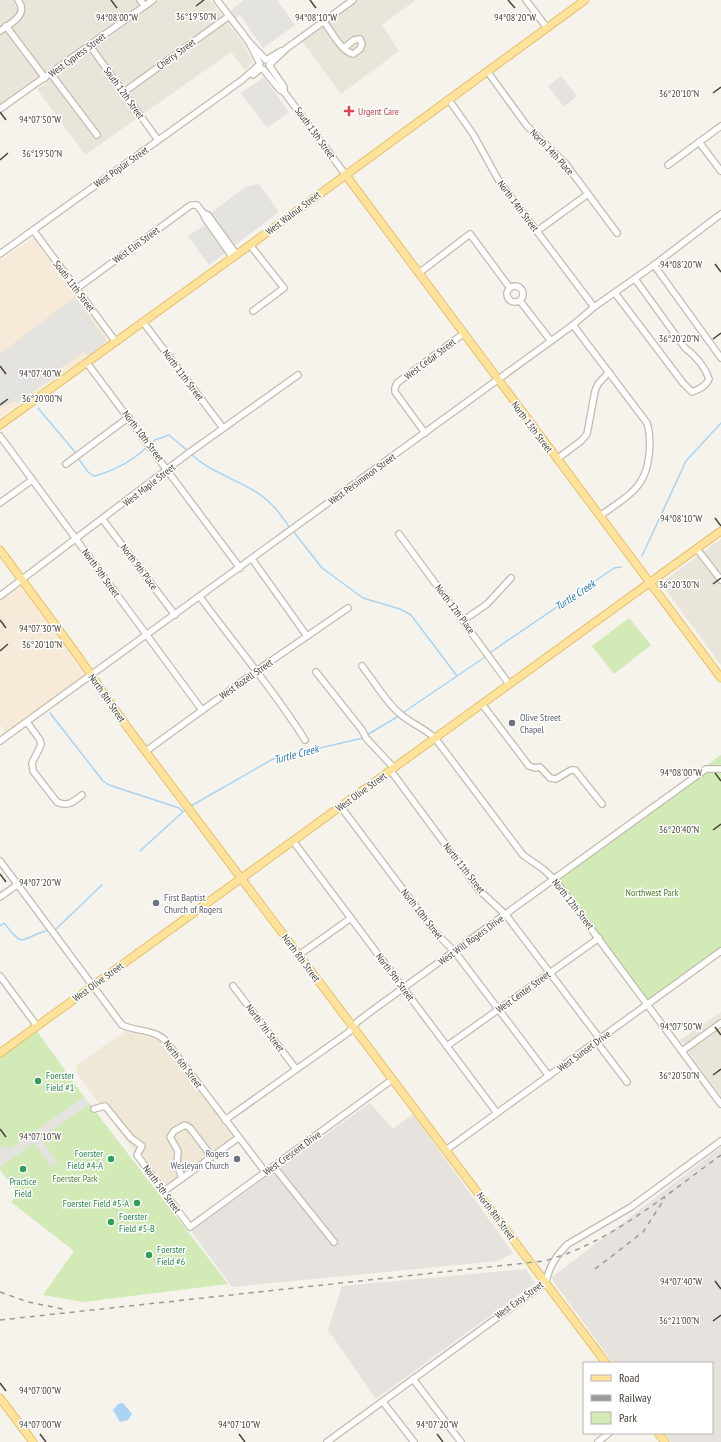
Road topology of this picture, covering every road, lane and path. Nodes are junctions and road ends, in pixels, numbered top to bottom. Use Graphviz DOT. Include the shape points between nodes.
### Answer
graph roads {
  1 [pos="18,0"];
  2 [pos="140,0"];
  3 [pos="153,0"];
  4 [pos="217,0"];
  5 [pos="353,0"];
  6 [pos="526,0"];
  7 [pos="585,0"];
  8 [pos="145,6"];
  9 [pos="229,16"];
  10 [pos="324,22"];
  11 [pos="6,26"];
  12 [pos="547,28"];
  13 [pos="0,31"];
  14 [pos="249,42"];
  15 [pos="90,46"];
  16 [pos="344,48"];
  17 [pos="268,63"];
  18 [pos="260,64"];
  19 [pos="263,69"];
  20 [pos="487,71"];
  21 [pos="51,74"];
  22 [pos="45,78"];
  23 [pos="242,80"];
  24 [pos="124,92"];
  25 [pos="284,92"];
  26 [pos="449,100"];
  27 [pos="0,110"];
  28 [pos="721,126"];
  29 [pos="97,135"];
  30 [pos="158,140"];
  31 [pos="699,142"];
  32 [pos="668,165"];
  33 [pos="721,171"];
  34 [pos="345,174"];
  35 [pos="588,194"];
  36 [pos="721,214"];
  37 [pos="33,230"];
  38 [pos="537,231"];
  39 [pos="617,234"];
  40 [pos="250,245"];
  41 [pos="0,254"];
  42 [pos="235,256"];
  43 [pos="654,265"];
  44 [pos="418,273"];
  45 [pos="635,279"];
  46 [pos="510,288"];
  47 [pos="76,289"];
  48 [pos="615,293"];
  49 [pos="520,301"];
  50 [pos="594,307"];
  51 [pos="253,311"];
  52 [pos="143,322"];
  53 [pos="573,325"];
  54 [pos="463,334"];
  55 [pos="551,341"];
  56 [pos="116,342"];
  57 [pos="721,358"];
  58 [pos="87,363"];
  59 [pos="609,372"];
  60 [pos="298,375"];
  61 [pos="497,380"];
  62 [pos="129,417"];
  63 [pos="0,425"];
  64 [pos="223,428"];
  65 [pos="425,433"];
  66 [pos="0,436"];
  67 [pos="557,459"];
  68 [pos="66,464"];
  69 [pos="168,470"];
  70 [pos="32,480"];
  71 [pos="0,503"];
  72 [pos="600,516"];
  73 [pos="103,520"];
  74 [pos="721,531"];
  75 [pos="399,534"];
  76 [pos="77,540"];
  77 [pos="697,549"];
  78 [pos="0,550"];
  79 [pos="252,559"];
  80 [pos="240,568"];
  81 [pos="511,578"];
  82 [pos="22,580"];
  83 [pos="721,580"];
  84 [pos="650,583"];
  85 [pos="0,596"];
  86 [pos="200,597"];
  87 [pos="348,608"];
  88 [pos="175,615"];
  89 [pos="464,620"];
  90 [pos="147,635"];
  91 [pos="307,636"];
  92 [pos="362,666"];
  93 [pos="255,672"];
  94 [pos="316,672"];
  95 [pos="92,675"];
  96 [pos="721,678"];
  97 [pos="510,684"];
  98 [pos="482,704"];
  99 [pos="202,710"];
  100 [pos="27,722"];
  101 [pos="435,738"];
  102 [pos="305,740"];
  103 [pos="0,742"];
  104 [pos="146,751"];
  105 [pos="392,769"];
  106 [pos="721,769"];
  107 [pos="82,795"];
  108 [pos="602,804"];
  109 [pos="341,807"];
  110 [pos="293,841"];
  111 [pos="0,861"];
  112 [pos="242,879"];
  113 [pos="554,879"];
  114 [pos="17,885"];
  115 [pos="0,897"];
  116 [pos="506,915"];
  117 [pos="351,918"];
  118 [pos="599,938"];
  119 [pos="721,951"];
  120 [pos="455,952"];
  121 [pos="299,955"];
  122 [pos="550,973"];
  123 [pos="0,976"];
  124 [pos="93,986"];
  125 [pos="233,986"];
  126 [pos="403,988"];
  127 [pos="649,1004"];
  128 [pos="499,1010"];
  129 [pos="721,1023"];
  130 [pos="37,1026"];
  131 [pos="353,1026"];
  132 [pos="598,1040"];
  133 [pos="447,1046"];
  134 [pos="682,1051"];
  135 [pos="0,1053"];
  136 [pos="296,1070"];
  137 [pos="549,1076"];
  138 [pos="393,1079"];
  139 [pos="627,1082"];
  140 [pos="721,1104"];
  141 [pos="94,1109"];
  142 [pos="496,1113"];
  143 [pos="225,1120"];
  144 [pos="238,1138"];
  145 [pos="721,1140"];
  146 [pos="446,1150"];
  147 [pos="212,1157"];
  148 [pos="274,1167"];
  149 [pos="266,1173"];
  150 [pos="182,1178"];
  151 [pos="163,1192"];
  152 [pos="190,1227"];
  153 [pos="334,1242"];
  154 [pos="546,1282"];
  155 [pos="605,1362"];
  156 [pos="413,1379"];
  157 [pos="0,1398"];
  158 [pos="383,1402"];
  159 [pos="609,1434"];
  160 [pos="659,1434"];
  161 [pos="33,1442"];
  162 [pos="327,1442"];
  163 [pos="414,1442"];
  164 [pos="461,1442"];
  165 [pos="598,1442"];
  166 [pos="665,1442"];
  1 -- 11 [label="street" via="22,8 20,16"];
  2 -- 8 [label="street"];
  3 -- 8 [label="street, West Cypress Street"];
  4 -- 9 [label="street, South 13th Street"];
  5 -- 10 [label="street"];
  6 -- 12 [label="street"];
  7 -- 12 [label="main road, West Walnut Street"];
  8 -- 15 [label="street, West Cypress Street"];
  9 -- 14 [label="street, South 13th Street"];
  9 -- 24 [label="street, Cherry Street"];
  10 -- 16 [label="street"];
  10 -- 17 [label="street"];
  11 -- 13 [label="street"];
  11 -- 22 [label="street"];
  12 -- 20 [label="main road, West Walnut Street"];
  14 -- 17 [label="street, South 13th Street"];
  14 -- 18 [label="street, South 13th Street"];
  15 -- 21 [label="street, West Cypress Street"];
  15 -- 24 [label="street, South 12th Street"];
  17 -- 18 [label="street, West Poplar Street" via="263,60"];
  17 -- 19 [label="street, West Poplar Street"];
  17 -- 25 [label="street, South 13th Street" via="284,87"];
  18 -- 19 [label="street, South 13th Street"];
  18 -- 23 [label="street, West Poplar Street"];
  19 -- 23 [label="street, West Poplar Street"];
  19 -- 25 [label="street, South 13th Street"];
  20 -- 26 [label="main road, West Walnut Street"];
  20 -- 35 [label="street, North 14th Place" via="527,126 565,163"];
  21 -- 22 [label="street, West Cypress Street"];
  21 -- 29 [label="street"];
  22 -- 27 [label="street, West Cypress Street"];
  23 -- 30 [label="street, West Poplar Street"];
  24 -- 30 [label="street, South 12th Street"];
  25 -- 34 [label="street, South 13th Street"];
  26 -- 34 [label="main road, West Walnut Street"];
  26 -- 38 [label="street, North 14th Street" via="473,134 499,181"];
  28 -- 31 [label="street"];
  30 -- 37 [label="street, West Poplar Street"];
  31 -- 32 [label="street"];
  31 -- 33 [label="street"];
  34 -- 40 [label="main road, West Walnut Street"];
  34 -- 44 [label="main road, North 13th Street"];
  35 -- 38 [label="street"];
  35 -- 39 [label="street, North 14th Place"];
  36 -- 43 [label="street, West Persimmon Street"];
  37 -- 41 [label="street, West Poplar Street"];
  37 -- 47 [label="street, South 11th Street"];
  38 -- 50 [label="street, North 14th Street"];
  40 -- 42 [label="main road, West Walnut Street"];
  40 -- 51 [label="street" via="284,288"];
  42 -- 47 [label="street, West Elm Street" via="204,218 197,205 191,205"];
  42 -- 52 [label="main road, West Walnut Street"];
  43 -- 45 [label="street, West Persimmon Street"];
  43 -- 57 [label="street"];
  44 -- 46 [label="street" via="470,234"];
  44 -- 54 [label="main road, North 13th Street"];
  45 -- 48 [label="street, West Persimmon Street"];
  45 -- 48 [label="street" via="685,348 692,352 707,372 709,379 700,390 692,392 683,383"];
  46 -- 49 [label="street" via="507,293 509,300"];
  46 -- 49 [label="street" via="518,287 522,290"];
  47 -- 56 [label="street, South 11th Street"];
  48 -- 50 [label="street, West Persimmon Street"];
  49 -- 55 [label="street"];
  50 -- 53 [label="street, West Persimmon Street"];
  52 -- 56 [label="main road, West Walnut Street"];
  52 -- 64 [label="street, North 11th Street"];
  53 -- 55 [label="street, West Persimmon Street"];
  53 -- 59 [label="street"];
  54 -- 61 [label="main road, North 13th Street"];
  54 -- 65 [label="street, West Cedar Street" via="397,383 395,388 395,392"];
  55 -- 61 [label="street, West Persimmon Street"];
  56 -- 58 [label="main road, West Walnut Street"];
  58 -- 62 [label="street, North 10th Street"];
  58 -- 63 [label="main road, West Walnut Street"];
  59 -- 67 [label="street" via="594,391 587,434"];
  59 -- 72 [label="street" via="647,423 650,433 649,452 642,480 636,488"];
  60 -- 64 [label="street, West Maple Street"];
  61 -- 65 [label="street, West Persimmon Street"];
  61 -- 67 [label="main road, North 13th Street"];
  62 -- 68 [label="street"];
  62 -- 69 [label="street, North 10th Street"];
  64 -- 69 [label="street, West Maple Street"];
  65 -- 79 [label="street, West Persimmon Street"];
  66 -- 70 [label="street, North 9th Street"];
  67 -- 72 [label="main road, North 13th Street"];
  69 -- 73 [label="street, West Maple Street"];
  69 -- 80 [label="street, North 10th Street"];
  70 -- 71 [label="street"];
  70 -- 76 [label="street, North 9th Street"];
  72 -- 84 [label="main road, North 13th Street"];
  73 -- 76 [label="street, West Maple Street"];
  73 -- 88 [label="street, North 9th Place"];
  74 -- 77 [label="main road, West Olive Street"];
  75 -- 89 [label="street, North 12th Place"];
  76 -- 82 [label="street, West Maple Street"];
  76 -- 90 [label="street, North 9th Street"];
  77 -- 83 [label="street"];
  77 -- 84 [label="main road, West Olive Street"];
  78 -- 82 [label="main road, North 8th Street"];
  79 -- 80 [label="street, West Persimmon Street"];
  79 -- 91 [label="street"];
  80 -- 86 [label="street, West Persimmon Street"];
  81 -- 89 [label="street" via="488,604"];
  82 -- 85 [label="street, West Maple Street"];
  82 -- 95 [label="main road, North 8th Street"];
  84 -- 96 [label="main road, North 13th Street"];
  84 -- 97 [label="main road, West Olive Street"];
  86 -- 88 [label="street, West Persimmon Street"];
  86 -- 93 [label="street"];
  87 -- 91 [label="street, West Rozell Street"];
  88 -- 90 [label="street, West Persimmon Street"];
  89 -- 97 [label="street, North 12th Place"];
  90 -- 95 [label="street, West Persimmon Street"];
  90 -- 99 [label="street, North 9th Street"];
  91 -- 93 [label="street, West Rozell Street"];
  92 -- 101 [label="street, North 12th Street" via="397,712"];
  93 -- 99 [label="street, West Rozell Street"];
  93 -- 102 [label="street" via="288,712"];
  94 -- 105 [label="street, North 11th Street"];
  95 -- 100 [label="street, West Persimmon Street"];
  95 -- 104 [label="main road, North 8th Street"];
  97 -- 98 [label="main road, West Olive Street"];
  98 -- 101 [label="main road, West Olive Street"];
  98 -- 108 [label="street" via="529,766 540,767 550,778 556,779 575,770"];
  99 -- 104 [label="street, West Rozell Street"];
  100 -- 103 [label="street, West Persimmon Street"];
  100 -- 107 [label="street" via="41,745 32,763 33,772 57,802 63,805 71,804"];
  101 -- 105 [label="main road, West Olive Street"];
  101 -- 113 [label="street, North 12th Street" via="523,855"];
  104 -- 112 [label="main road, North 8th Street"];
  105 -- 109 [label="main road, West Olive Street"];
  105 -- 116 [label="street, North 11th Street" via="479,890"];
  106 -- 113 [label="street, West Will Rogers Drive" via="706,769"];
  109 -- 110 [label="main road, West Olive Street"];
  109 -- 120 [label="street, North 10th Street" via="434,931"];
  110 -- 112 [label="main road, West Olive Street"];
  110 -- 117 [label="street, North 9th Street"];
  111 -- 114 [label="street, North 6th Street"];
  112 -- 121 [label="main road, North 8th Street"];
  112 -- 124 [label="main road, West Olive Street"];
  113 -- 116 [label="street, West Will Rogers Drive"];
  113 -- 118 [label="street, North 12th Street"];
  114 -- 115 [label="street"];
  114 -- 124 [label="street, North 6th Street"];
  116 -- 120 [label="street, West Will Rogers Drive"];
  116 -- 122 [label="street, North 11th Street"];
  117 -- 121 [label="street"];
  117 -- 126 [label="street, North 9th Street"];
  118 -- 122 [label="street, West Center Street"];
  118 -- 127 [label="street, North 12th Street"];
  119 -- 127 [label="street, West Sunset Drive"];
  120 -- 126 [label="street, West Will Rogers Drive"];
  120 -- 128 [label="street, North 10th Street"];
  121 -- 131 [label="main road, North 8th Street"];
  122 -- 128 [label="street, West Center Street"];
  122 -- 132 [label="street, North 11th Street"];
  123 -- 130 [label="street"];
  124 -- 130 [label="main road, West Olive Street"];
  124 -- 143 [label="street, North 6th Street" via="122,1025 150,1031 163,1038"];
  125 -- 136 [label="street, North 7th Street"];
  126 -- 131 [label="street, West Will Rogers Drive"];
  126 -- 133 [label="street, North 9th Street"];
  127 -- 132 [label="street, West Sunset Drive"];
  127 -- 134 [label="street, North 12th Street"];
  128 -- 133 [label="street, West Center Street"];
  128 -- 137 [label="street, North 10th Street"];
  129 -- 134 [label="street"];
  130 -- 135 [label="main road, West Olive Street"];
  131 -- 136 [label="street, West Will Rogers Drive" via="349,1032"];
  131 -- 138 [label="main road, North 8th Street"];
  132 -- 137 [label="street, West Sunset Drive"];
  132 -- 139 [label="street, North 11th Street"];
  133 -- 142 [label="street, North 9th Street"];
  134 -- 140 [label="street, North 12th Street"];
  136 -- 143 [label="street, West Will Rogers Drive"];
  137 -- 142 [label="street, West Sunset Drive"];
  138 -- 146 [label="main road, North 8th Street"];
  138 -- 148 [label="street, West Crescent Drive"];
  141 -- 151 [label="street, North 5th Street" via="105,1106 131,1138 142,1146 137,1155"];
  142 -- 146 [label="street, West Sunset Drive"];
  143 -- 144 [label="street, North 6th Street"];
  144 -- 147 [label="street"];
  144 -- 149 [label="street, North 6th Street"];
  145 -- 154 [label="street, West Easy Street" via="631,1207 568,1244 560,1251 548,1270"];
  146 -- 154 [label="main road, North 8th Street"];
  147 -- 150 [label="street"];
  147 -- 150 [label="street" via="186,1125 174,1131 170,1137 178,1151 177,1164"];
  148 -- 149 [label="street, West Crescent Drive"];
  148 -- 153 [label="street"];
  149 -- 152 [label="street, West Crescent Drive"];
  150 -- 151 [label="street"];
  151 -- 152 [label="street, North 5th Street"];
  154 -- 155 [label="main road, North 8th Street"];
  154 -- 156 [label="street, West Easy Street"];
  156 -- 158 [label="street, West Easy Street"];
  156 -- 164 [label="street"];
  157 -- 161 [label="main road"];
  158 -- 162 [label="street, West Easy Street"];
  158 -- 163 [label="street"];
  159 -- 165 [label="street"];
  160 -- 166 [label="main road"];
}
